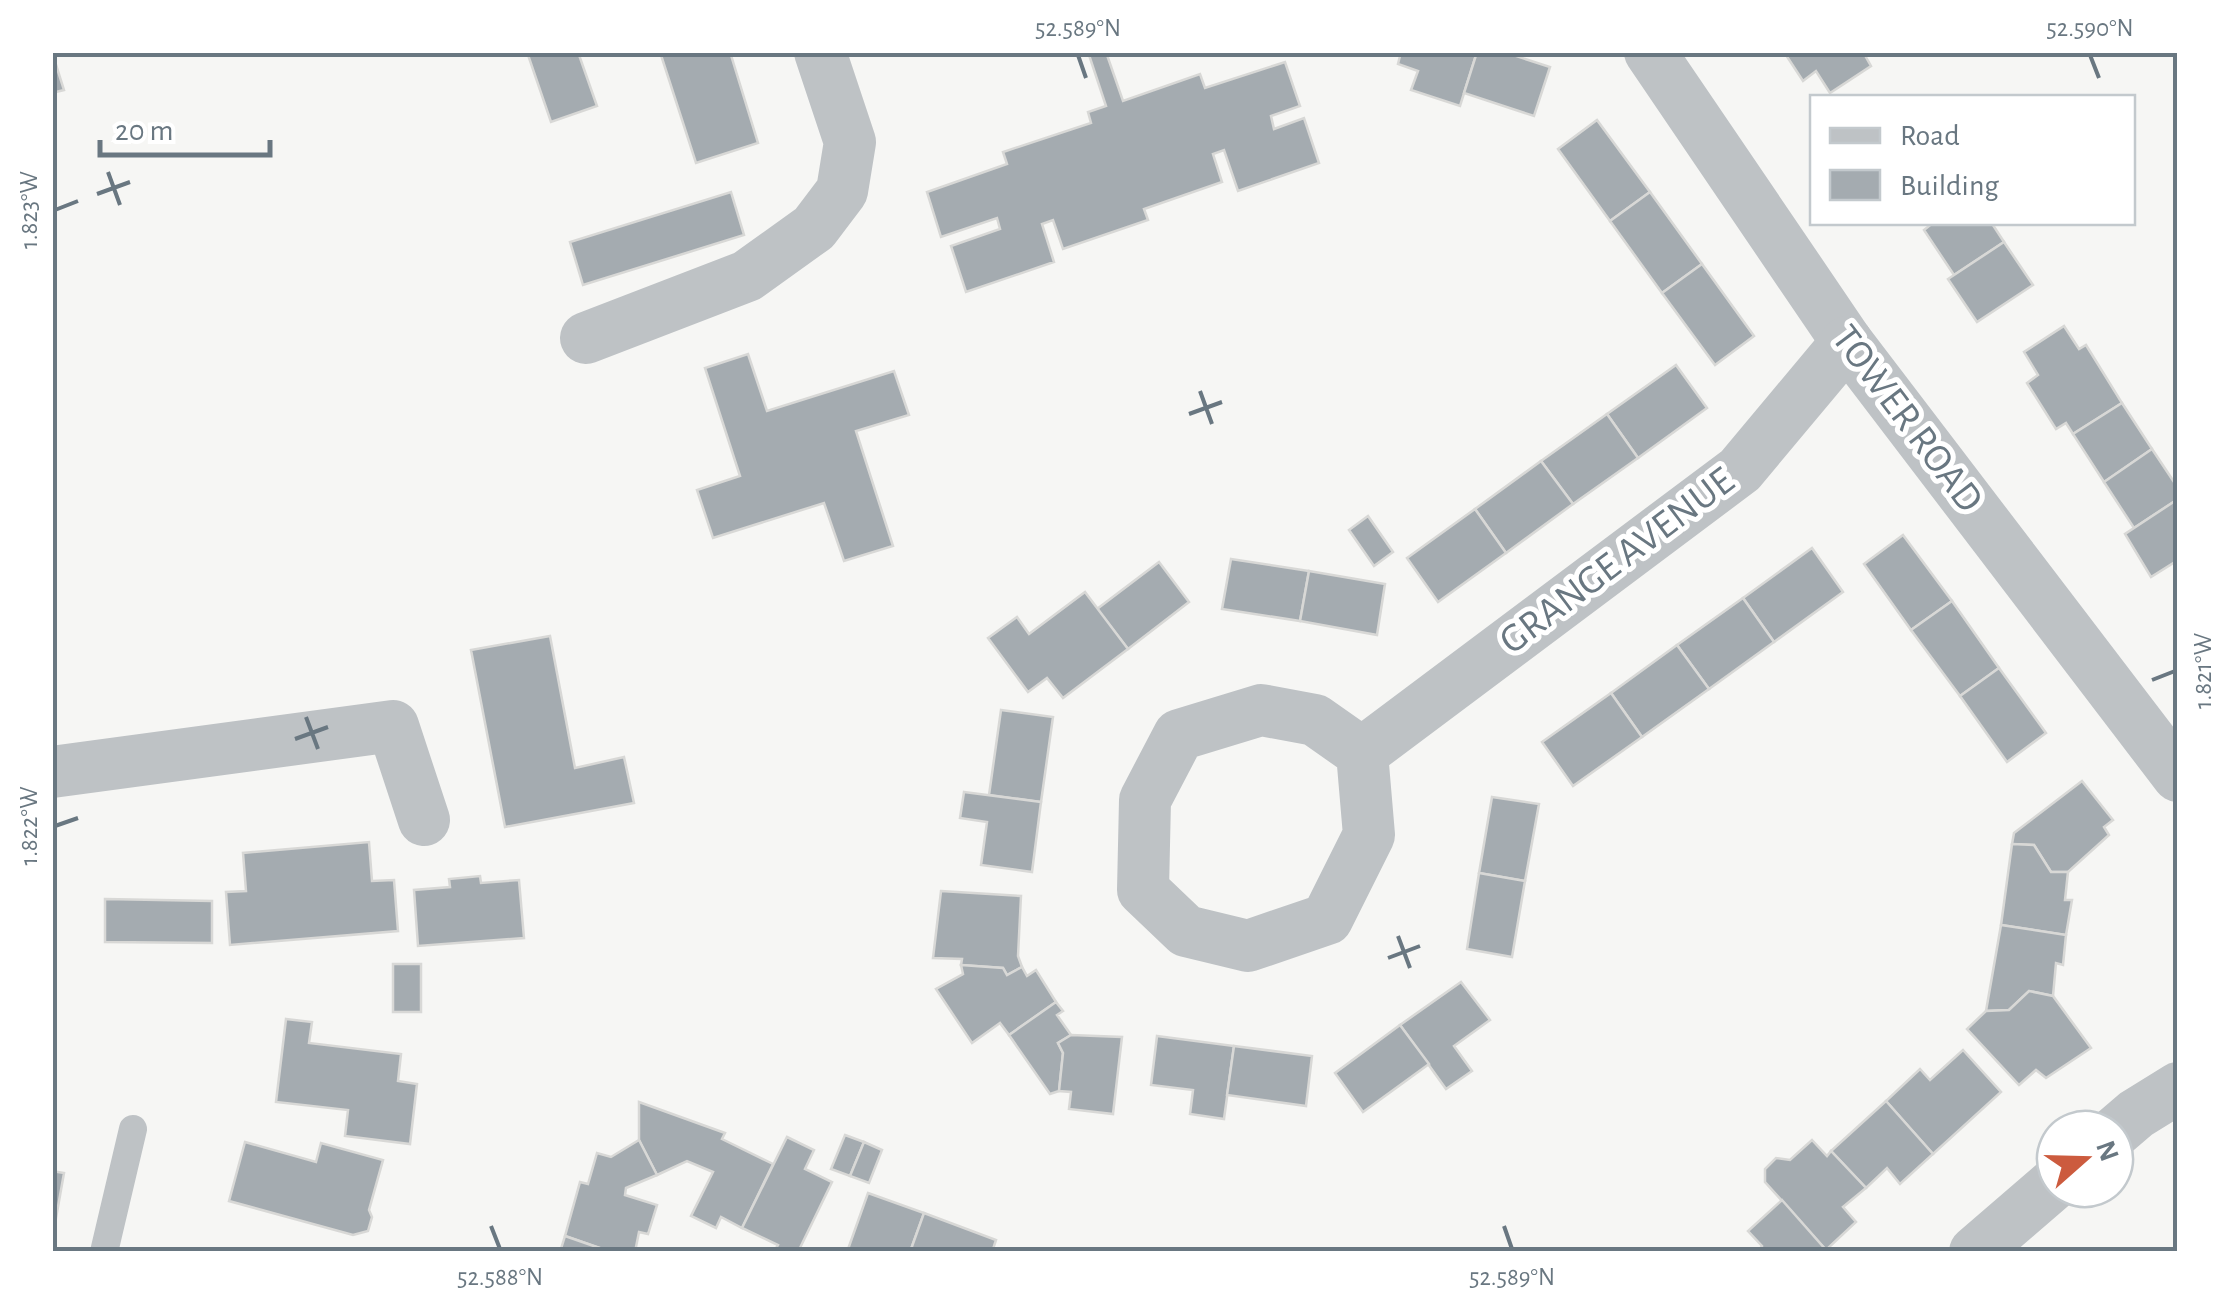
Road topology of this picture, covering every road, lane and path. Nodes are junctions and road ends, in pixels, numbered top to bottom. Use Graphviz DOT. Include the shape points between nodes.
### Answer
graph roads {
  1 [pos="820,52"];
  2 [pos="1650,52"];
  3 [pos="586,338"];
  4 [pos="1847,342"];
  5 [pos="1362,753"];
  6 [pos="52,772"];
  7 [pos="2178,776"];
  8 [pos="424,820"];
  9 [pos="2178,1088"];
  10 [pos="2135,1115"];
  11 [pos="133,1129"];
  12 [pos="2035,1200"];
  13 [pos="104,1252"];
  14 [pos="1975,1252"];
  1 -- 3 [label="street" via="850,142 842,191 814,228 747,276"];
  2 -- 4 [label="street, TOWER ROAD"];
  4 -- 5 [label="street, GRANGE AVENUE" via="1740,470"];
  4 -- 7 [label="street, TOWER ROAD"];
  5 -- 5 [label="street" via="1370,834 1328,920 1248,946 1186,931 1144,890 1145,800 1179,735 1261,710 1314,720"];
  6 -- 8 [label="street" via="393,726"];
  9 -- 10 [label="street"];
  11 -- 13 [label="lane"];
  12 -- 14 [label="street"];
}
